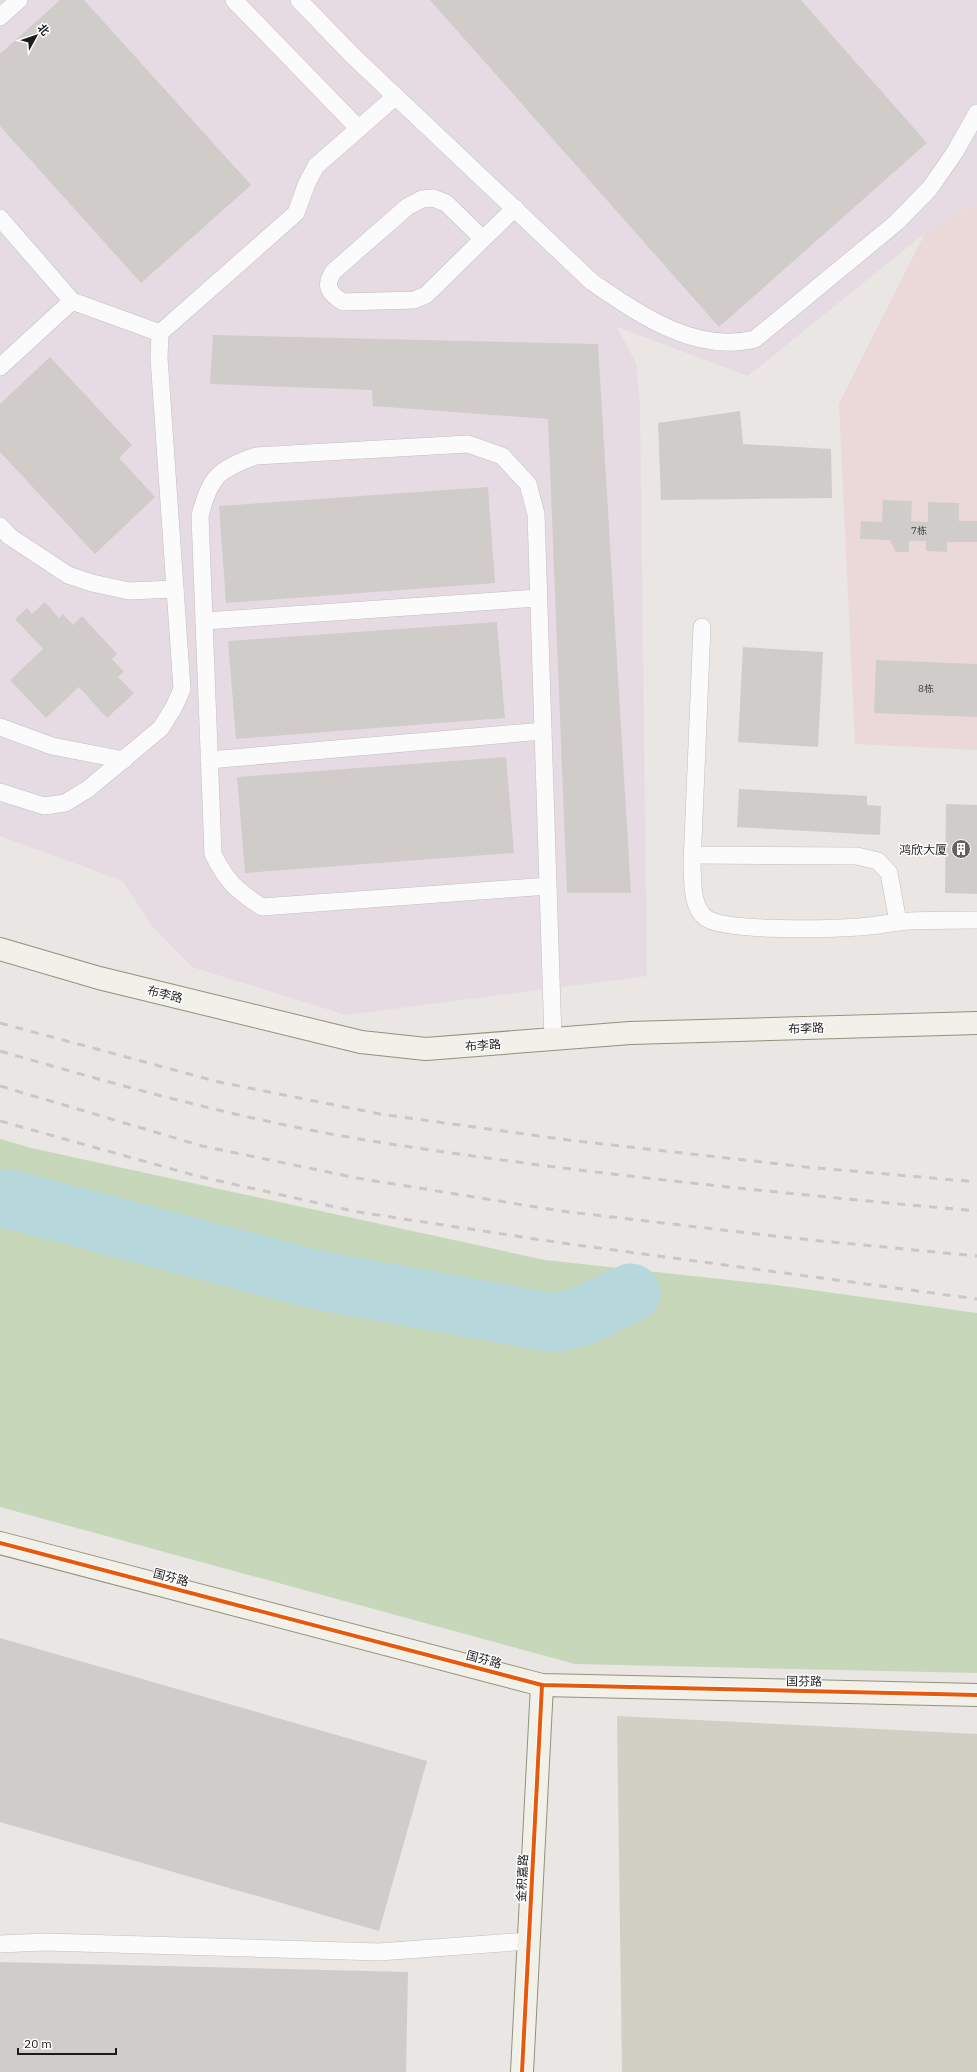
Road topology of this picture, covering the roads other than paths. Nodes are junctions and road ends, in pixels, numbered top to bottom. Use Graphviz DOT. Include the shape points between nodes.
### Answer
graph roads {
  1 [pos="19,0"];
  2 [pos="234,0"];
  3 [pos="299,0"];
  4 [pos="0,17"];
  5 [pos="396,96"];
  6 [pos="977,113"];
  7 [pos="359,128"];
  8 [pos="515,208"];
  9 [pos="0,218"];
  10 [pos="483,240"];
  11 [pos="72,301"];
  12 [pos="160,333"];
  13 [pos="0,367"];
  14 [pos="3,536"];
  15 [pos="175,589"];
  16 [pos="538,598"];
  17 [pos="204,622"];
  18 [pos="702,627"];
  19 [pos="0,727"];
  20 [pos="543,731"];
  21 [pos="124,760"];
  22 [pos="209,760"];
  23 [pos="0,792"];
  24 [pos="693,855"];
  25 [pos="548,886"];
  26 [pos="977,920"];
  27 [pos="898,922"];
  28 [pos="0,949"];
  29 [pos="977,1023"];
  30 [pos="553,1039"];
  31 [pos="0,1543"];
  32 [pos="542,1685"];
  33 [pos="977,1695"];
  34 [pos="529,1942"];
  35 [pos="0,1944"];
  36 [pos="522,2072"];
  1 -- 4 [label="lane"];
  2 -- 7 [label="lane"];
  3 -- 5 [label="lane"];
  5 -- 7 [label="lane"];
  5 -- 8 [label="lane"];
  6 -- 8 [label="lane" via="955,152 930,188 897,222 755,339 739,343 703,340 662,325 627,306 592,282"];
  7 -- 12 [label="lane" via="316,166 306,184 296,213"];
  8 -- 10 [label="lane"];
  9 -- 11 [label="lane"];
  10 -- 10 [label="lane" via="446,203 433,198 422,198 407,207 334,271 328,287 335,297 343,302 414,300 426,295 438,285"];
  11 -- 12 [label="lane"];
  11 -- 13 [label="lane"];
  12 -- 15 [label="lane" via="159,358"];
  14 -- 15 [label="lane" via="68,575 92,583 129,591"];
  15 -- 21 [label="lane" via="182,689 161,728"];
  16 -- 17 [label="lane"];
  16 -- 17 [label="lane" via="536,514 528,484 502,456 468,444 256,456 236,462 216,476 206,493 200,516"];
  16 -- 20 [label="lane"];
  17 -- 22 [label="lane"];
  18 -- 24 [label="lane"];
  19 -- 21 [label="lane" via="52,746"];
  20 -- 22 [label="lane"];
  20 -- 25 [label="lane"];
  21 -- 23 [label="lane" via="88,790 65,803 44,806"];
  22 -- 25 [label="lane" via="213,854 223,875 239,892 262,907"];
  24 -- 27 [label="lane" via="857,856 878,861 889,873"];
  24 -- 27 [label="lane" via="693,890 698,907 706,918 716,923 786,928 860,927"];
  25 -- 30 [label="lane"];
  26 -- 27 [label="lane"];
  28 -- 30 [label="street, 布李路" via="99,978 361,1042 426,1049"];
  29 -- 30 [label="street, 布李路" via="630,1033"];
  31 -- 32 [label="street, 国芬路"];
  32 -- 33 [label="street, 国芬路"];
  32 -- 34 [label="street, 金积嘉路"];
  34 -- 35 [label="lane" via="379,1952 45,1942"];
  34 -- 36 [label="street, 金积嘉路"];
}
